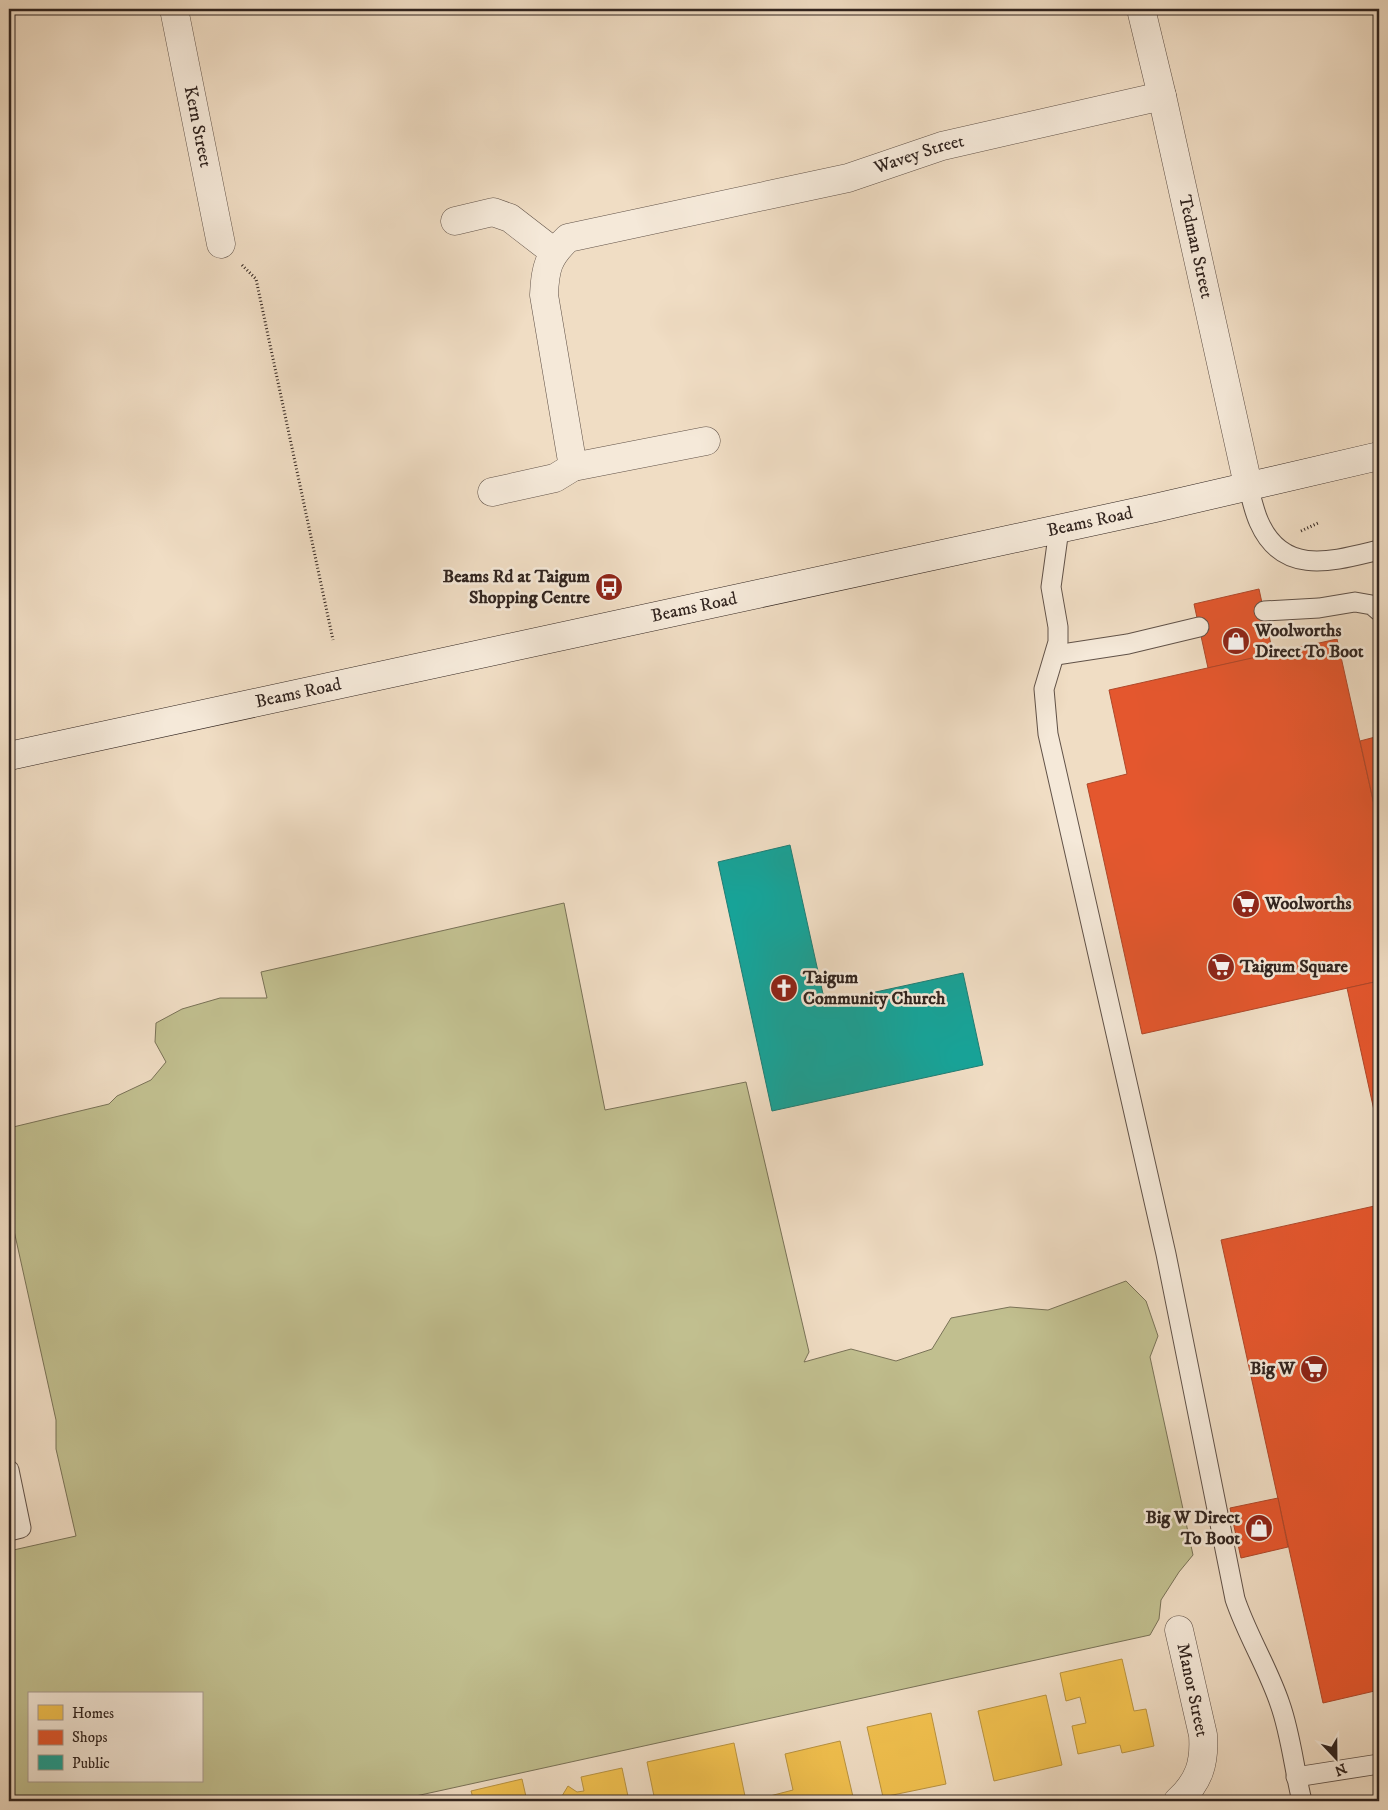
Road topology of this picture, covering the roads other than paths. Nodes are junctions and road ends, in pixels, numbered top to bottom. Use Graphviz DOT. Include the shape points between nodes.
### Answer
graph roads {
  1 [pos="174,9"];
  2 [pos="1141,9"];
  3 [pos="1162,96"];
  4 [pos="455,221"];
  5 [pos="221,244"];
  6 [pos="554,252"];
  7 [pos="706,441"];
  8 [pos="1379,456"];
  9 [pos="573,467"];
  10 [pos="1248,485"];
  11 [pos="492,492"];
  12 [pos="1059,528"];
  13 [pos="1379,550"];
  14 [pos="1264,611"];
  15 [pos="1379,611"];
  16 [pos="1199,627"];
  17 [pos="1056,655"];
  18 [pos="9,756"];
  19 [pos="9,1470"];
  20 [pos="9,1531"];
  21 [pos="1179,1630"];
  22 [pos="1379,1764"];
  23 [pos="1296,1777"];
  24 [pos="1178,1801"];
  25 [pos="1302,1801"];
  1 -- 5 [label="street, Kern Street"];
  2 -- 3 [label="street, Tedman Street"];
  3 -- 6 [label="street, Wavey Street" via="942,146 848,178 568,238"];
  3 -- 10 [label="street, Tedman Street"];
  4 -- 6 [label="street" via="493,212 510,218"];
  6 -- 9 [label="street" via="545,272 544,295"];
  7 -- 9 [label="street"];
  8 -- 10 [label="street, Beams Road"];
  9 -- 11 [label="street" via="555,478"];
  10 -- 12 [label="street, Beams Road"];
  10 -- 13 [label="lane" via="1265,534 1290,557 1315,562 1335,561"];
  12 -- 17 [label="lane" via="1051,587 1058,626"];
  12 -- 18 [label="street, Beams Road"];
  14 -- 15 [label="lane" via="1355,602 1372,605"];
  16 -- 17 [label="lane" via="1128,644"];
  17 -- 23 [label="lane" via="1044,689 1043,702 1056,776 1166,1254 1235,1599 1281,1706"];
  19 -- 20 [label="lane" via="21,1528"];
  21 -- 24 [label="street, Manor Street" via="1203,1735 1204,1761 1196,1781"];
  22 -- 23 [label="lane"];
  23 -- 25 [label="lane"];
}
